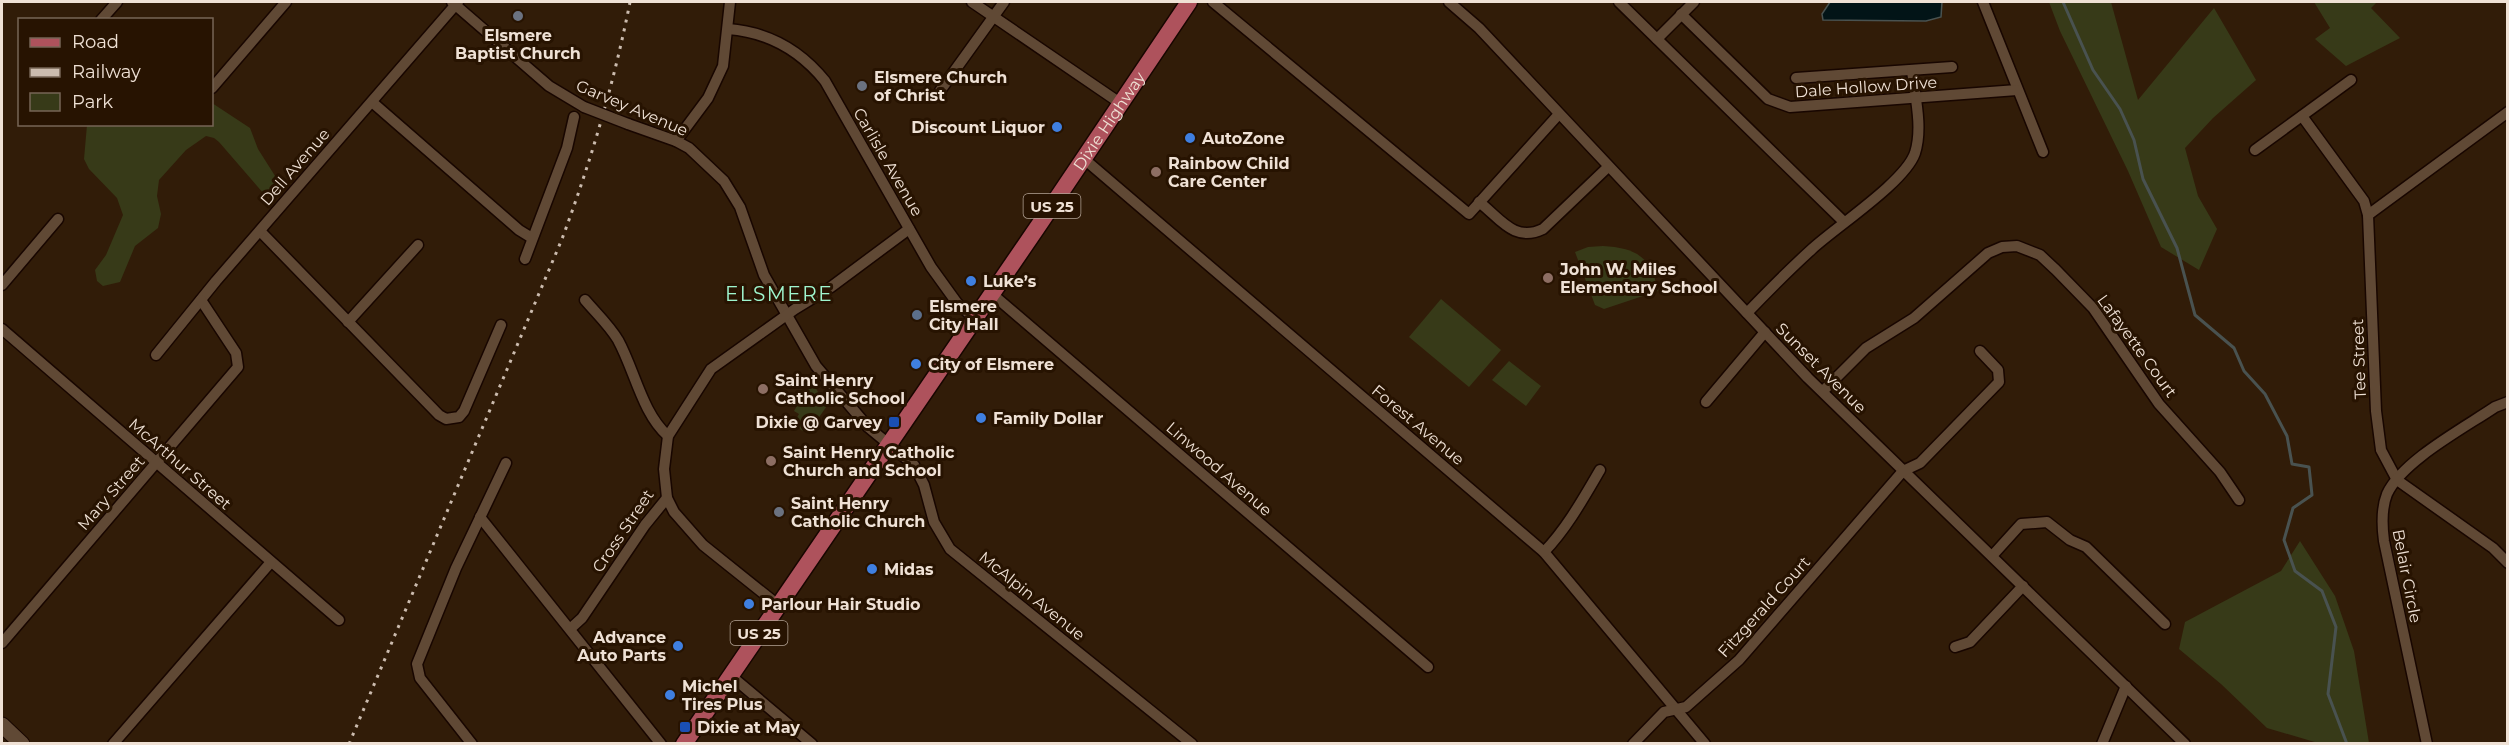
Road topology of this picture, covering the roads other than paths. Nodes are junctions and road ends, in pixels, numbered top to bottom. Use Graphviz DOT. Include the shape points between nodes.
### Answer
graph roads {
  1 [pos="117,2"];
  2 [pos="286,2"];
  3 [pos="730,2"];
  4 [pos="972,2"];
  5 [pos="1004,2"];
  6 [pos="1189,2"];
  7 [pos="1213,2"];
  8 [pos="1449,2"];
  9 [pos="1619,2"];
  10 [pos="1694,2"];
  11 [pos="1983,2"];
  12 [pos="455,3"];
  13 [pos="1681,14"];
  14 [pos="994,17"];
  15 [pos="103,18"];
  16 [pos="728,29"];
  17 [pos="1657,39"];
  18 [pos="1952,67"];
  19 [pos="1912,71"];
  20 [pos="1796,78"];
  21 [pos="2351,80"];
  22 [pos="213,87"];
  23 [pos="2017,90"];
  24 [pos="940,91"];
  25 [pos="1916,99"];
  26 [pos="372,102"];
  27 [pos="1120,103"];
  28 [pos="2508,112"];
  29 [pos="1558,114"];
  30 [pos="2302,116"];
  31 [pos="574,117"];
  32 [pos="676,141"];
  33 [pos="2255,150"];
  34 [pos="2043,152"];
  35 [pos="1083,158"];
  36 [pos="1608,167"];
  37 [pos="1479,202"];
  38 [pos="2368,215"];
  39 [pos="58,219"];
  40 [pos="1844,222"];
  41 [pos="909,230"];
  42 [pos="260,231"];
  43 [pos="532,238"];
  44 [pos="418,244"];
  45 [pos="525,259"];
  46 [pos="2,285"];
  47 [pos="991,293"];
  48 [pos="201,300"];
  49 [pos="585,300"];
  50 [pos="1747,313"];
  51 [pos="788,314"];
  52 [pos="974,318"];
  53 [pos="348,322"];
  54 [pos="501,325"];
  55 [pos="2,329"];
  56 [pos="1765,332"];
  57 [pos="1980,351"];
  58 [pos="156,355"];
  59 [pos="1823,391"];
  60 [pos="1706,402"];
  61 [pos="2508,402"];
  62 [pos="668,436"];
  63 [pos="888,444"];
  64 [pos="157,463"];
  65 [pos="506,463"];
  66 [pos="1599,470"];
  67 [pos="1903,471"];
  68 [pos="2397,480"];
  69 [pos="667,498"];
  70 [pos="2239,500"];
  71 [pos="480,517"];
  72 [pos="1544,552"];
  73 [pos="1992,556"];
  74 [pos="271,562"];
  75 [pos="2508,563"];
  76 [pos="2023,586"];
  77 [pos="778,604"];
  78 [pos="339,620"];
  79 [pos="2165,624"];
  80 [pos="570,629"];
  81 [pos="2,643"];
  82 [pos="1955,647"];
  83 [pos="1428,667"];
  84 [pos="730,675"];
  85 [pos="2126,686"];
  86 [pos="1677,709"];
  87 [pos="2,726"];
  88 [pos="22,744"];
  89 [pos="113,744"];
  90 [pos="472,744"];
  91 [pos="661,744"];
  92 [pos="684,744"];
  93 [pos="812,744"];
  94 [pos="1192,744"];
  95 [pos="1633,744"];
  96 [pos="1705,744"];
  97 [pos="2102,744"];
  98 [pos="2185,744"];
  99 [pos="2427,744"];
  1 -- 15 [label="street"];
  2 -- 22 [label="street"];
  3 -- 16 [label="street"];
  4 -- 14 [label="street"];
  5 -- 14 [label="street"];
  6 -- 27 [label="main road, Dixie Highway / US 25"];
  7 -- 37 [label="street" via="1469,214"];
  8 -- 29 [label="street, Sunset Avenue" via="1479,28"];
  9 -- 17 [label="street"];
  10 -- 13 [label="street"];
  11 -- 23 [label="street"];
  12 -- 26 [label="street, Dell Avenue"];
  12 -- 32 [label="street, Garvey Avenue, bridge" via="549,86 584,106"];
  13 -- 17 [label="street"];
  13 -- 25 [label="street, Dale Hollow Drive" via="1768,99 1779,105 1801,108"];
  14 -- 24 [label="street"];
  14 -- 27 [label="street"];
  16 -- 32 [label="street" via="723,66 715,86"];
  16 -- 41 [label="street, Carlisle Avenue" via="776,41 814,68"];
  17 -- 40 [label="street"];
  18 -- 19 [label="street"];
  19 -- 20 [label="street"];
  19 -- 25 [label="street"];
  21 -- 30 [label="street"];
  23 -- 25 [label="street, Dale Hollow Drive"];
  23 -- 34 [label="street"];
  25 -- 40 [label="street" via="1917,143 1911,161 1888,186"];
  26 -- 42 [label="street, Dell Avenue"];
  26 -- 43 [label="street"];
  27 -- 35 [label="main road, Dixie Highway / US 25"];
  28 -- 38 [label="street"];
  29 -- 36 [label="street, Sunset Avenue"];
  29 -- 37 [label="street"];
  30 -- 33 [label="street"];
  30 -- 38 [label="street, Tee Street" via="2364,201"];
  31 -- 43 [label="street" via="567,148"];
  32 -- 51 [label="street, Garvey Avenue" via="724,181 740,207 764,275"];
  35 -- 47 [label="main road, Dixie Highway / US 25"];
  35 -- 72 [label="street, Forest Avenue"];
  36 -- 37 [label="street" via="1542,229 1529,234 1513,231"];
  36 -- 50 [label="street, Sunset Avenue"];
  38 -- 68 [label="street, Tee Street" via="2377,431 2381,450"];
  39 -- 46 [label="street"];
  40 -- 50 [label="street"];
  41 -- 51 [label="street, Cross Street"];
  41 -- 52 [label="street, Carlisle Avenue" via="957,303"];
  42 -- 48 [label="street, Dell Avenue"];
  42 -- 53 [label="street"];
  43 -- 45 [label="street"];
  44 -- 53 [label="street"];
  47 -- 52 [label="main road, Dixie Highway / US 25"];
  47 -- 83 [label="street, Linwood Avenue"];
  48 -- 58 [label="street, Dell Avenue"];
  48 -- 64 [label="street, Mary Street" via="236,353 238,367"];
  49 -- 62 [label="street" via="618,341 655,422"];
  50 -- 56 [label="street, Sunset Avenue"];
  51 -- 62 [label="street, Cross Street" via="711,369"];
  51 -- 63 [label="street, Garvey Avenue" via="816,366 836,392"];
  52 -- 63 [label="main road, Dixie Highway / US 25"];
  53 -- 54 [label="street" via="446,419 459,417 464,411"];
  55 -- 64 [label="street, McArthur Street"];
  56 -- 59 [label="street, Sunset Avenue"];
  56 -- 60 [label="street"];
  57 -- 67 [label="street, Fitzgerald Court" via="1998,370 2000,382 1920,463"];
  59 -- 67 [label="street, Sunset Avenue"];
  59 -- 70 [label="street, Lafayette Court" via="1866,348 1914,318 1988,253 2017,246 2040,255 2093,308 2159,404 2220,472"];
  61 -- 68 [label="street, Belair Circle" via="2408,466"];
  62 -- 69 [label="street, Cross Street" via="664,453"];
  63 -- 77 [label="main road, Dixie Highway / US 25"];
  63 -- 94 [label="street, McAlpin Avenue" via="905,456 918,473 934,522 950,549"];
  64 -- 74 [label="street, McArthur Street"];
  64 -- 81 [label="street, Mary Street"];
  65 -- 71 [label="street"];
  66 -- 72 [label="street" via="1579,507"];
  67 -- 73 [label="street, Sunset Avenue"];
  67 -- 86 [label="street, Fitzgerald Court" via="1751,647 1686,706"];
  68 -- 75 [label="street, Tee Street" via="2493,548"];
  68 -- 99 [label="street, Belair Circle" via="2387,495 2384,541"];
  69 -- 77 [label="street" via="678,519 703,545"];
  69 -- 80 [label="street, Cross Street" via="582,618"];
  71 -- 80 [label="street"];
  71 -- 90 [label="street" via="417,664 417,672"];
  72 -- 86 [label="street, Forest Avenue"];
  73 -- 76 [label="street, Sunset Avenue"];
  73 -- 79 [label="street" via="2021,524 2047,522 2086,547"];
  74 -- 78 [label="street, McArthur Street"];
  74 -- 89 [label="street"];
  76 -- 82 [label="street" via="1970,642"];
  76 -- 85 [label="street, Sunset Avenue"];
  77 -- 84 [label="main road, Dixie Highway / US 25"];
  80 -- 91 [label="street"];
  84 -- 92 [label="main road, Dixie Highway / US 25"];
  84 -- 93 [label="street"];
  85 -- 97 [label="street"];
  85 -- 98 [label="street, Sunset Avenue"];
  86 -- 95 [label="street, Fitzgerald Court" via="1664,712"];
  86 -- 96 [label="street, Forest Avenue"];
  87 -- 88 [label="main road"];
}
